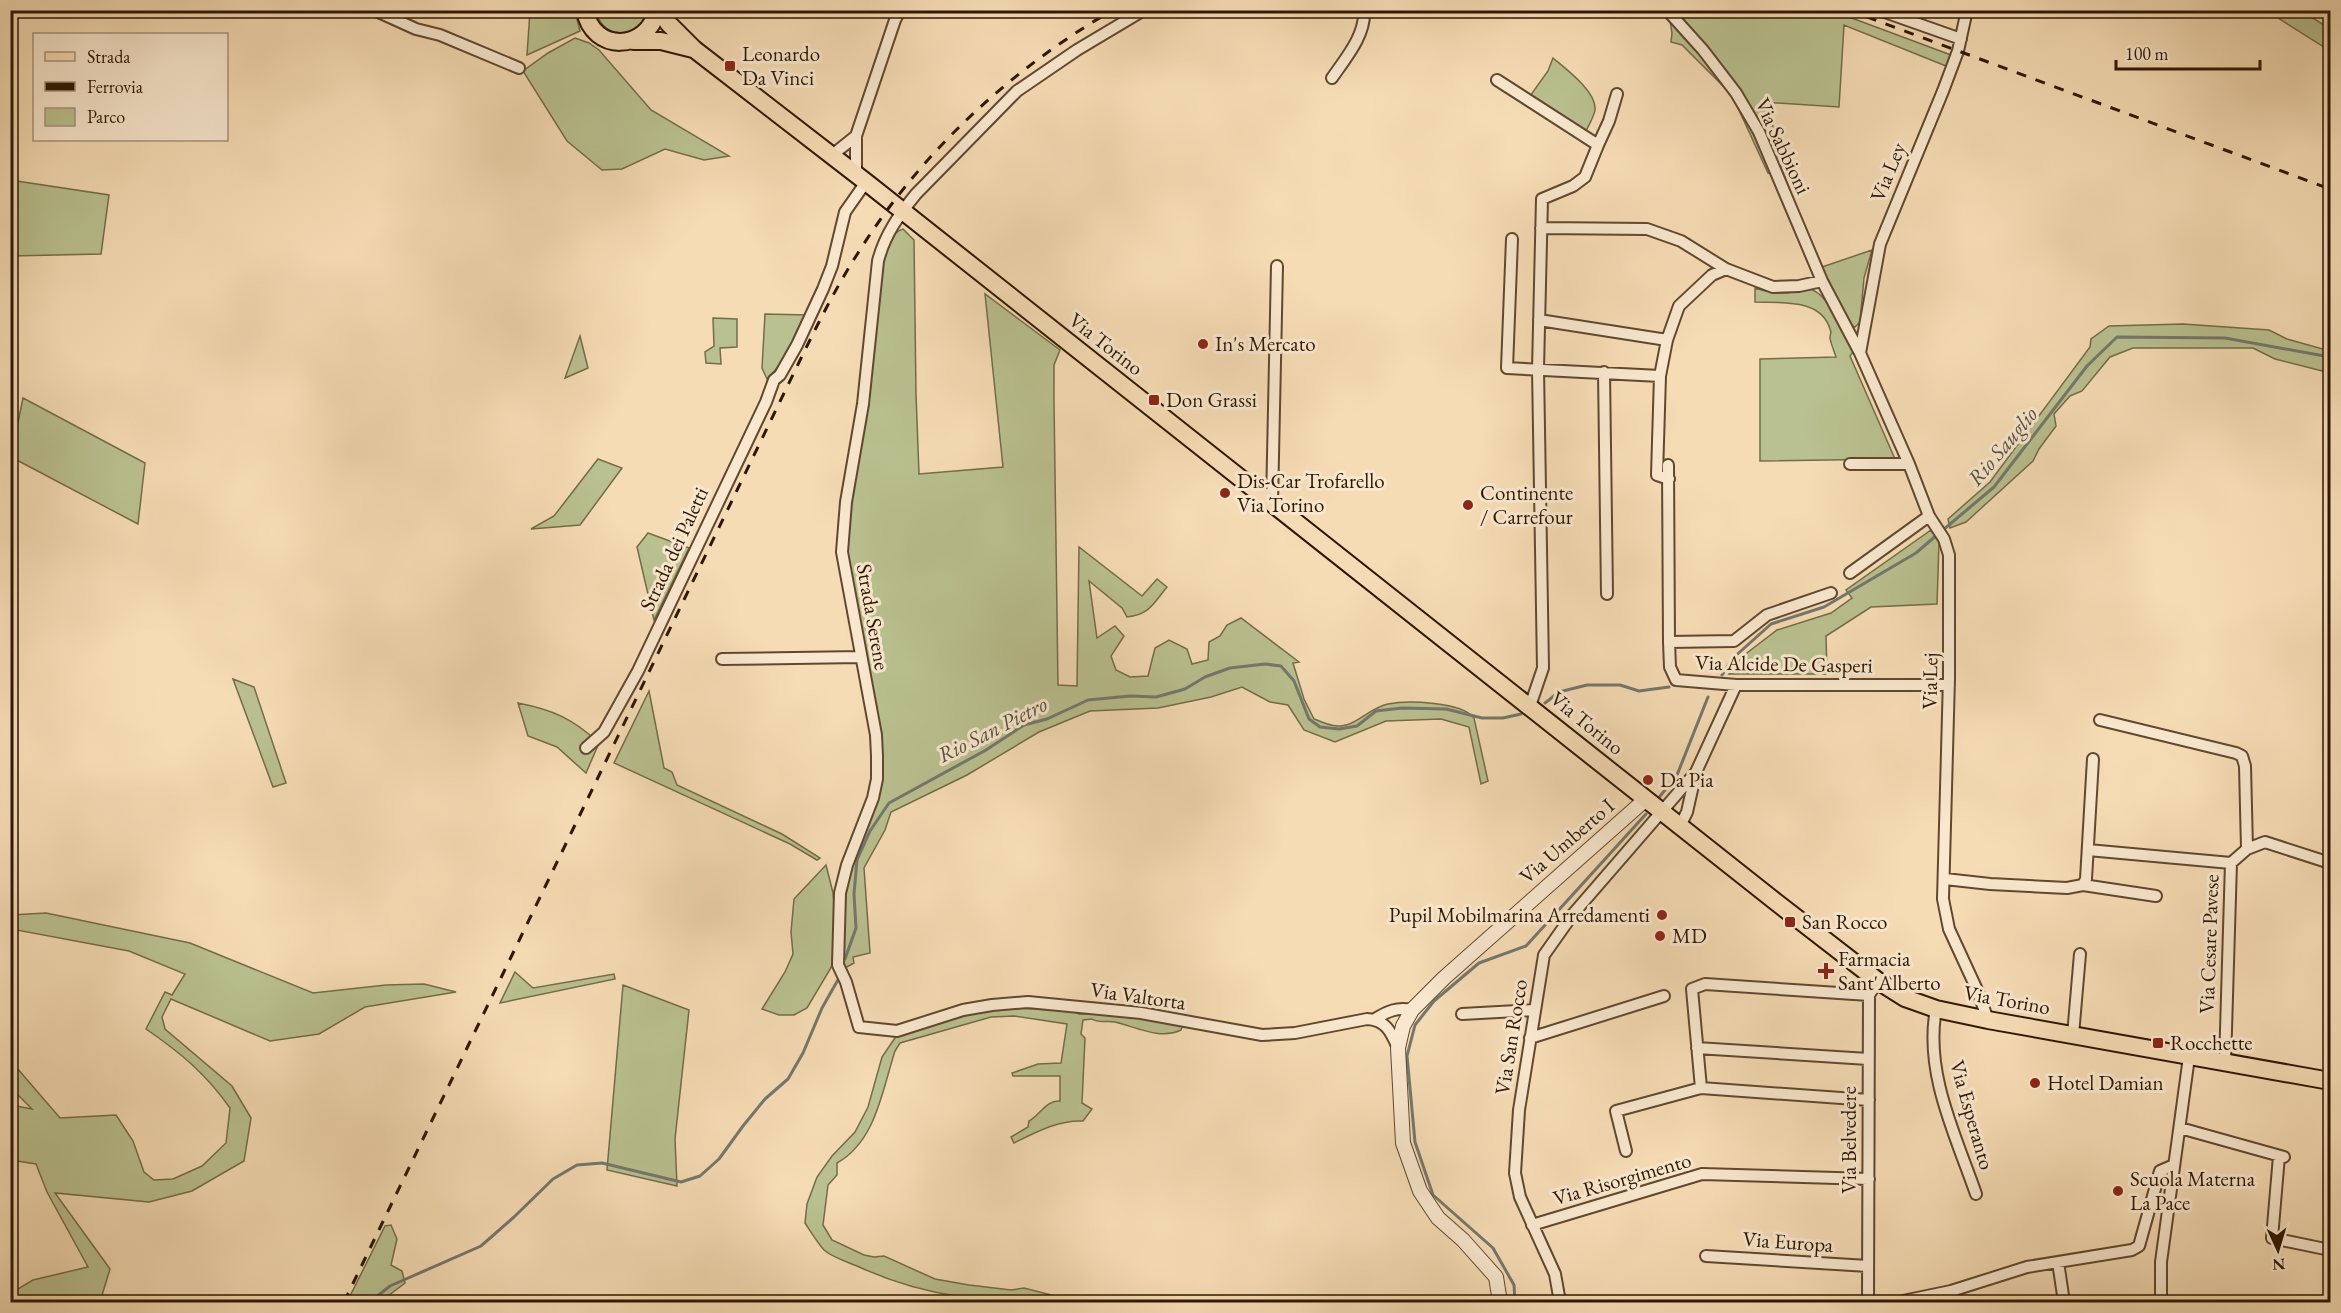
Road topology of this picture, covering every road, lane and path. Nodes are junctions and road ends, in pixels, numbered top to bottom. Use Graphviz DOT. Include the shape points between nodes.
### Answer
graph roads {
  1 [pos="374,10"];
  2 [pos="585,10"];
  3 [pos="659,10"];
  4 [pos="900,10"];
  5 [pos="1144,10"];
  6 [pos="1364,10"];
  7 [pos="1667,10"];
  8 [pos="1880,10"];
  9 [pos="1967,10"];
  10 [pos="1961,39"];
  11 [pos="632,40"];
  12 [pos="694,49"];
  13 [pos="519,68"];
  14 [pos="1332,78"];
  15 [pos="1497,80"];
  16 [pos="1617,94"];
  17 [pos="856,136"];
  18 [pos="1598,145"];
  19 [pos="831,156"];
  20 [pos="861,178"];
  21 [pos="902,211"];
  22 [pos="1541,228"];
  23 [pos="1512,239"];
  24 [pos="1276,266"];
  25 [pos="1726,269"];
  26 [pos="1822,281"];
  27 [pos="1539,320"];
  28 [pos="1667,340"];
  29 [pos="1860,353"];
  30 [pos="1538,369"];
  31 [pos="1604,372"];
  32 [pos="1660,376"];
  33 [pos="1850,464"];
  34 [pos="1909,464"];
  35 [pos="1668,465"];
  36 [pos="1669,479"];
  37 [pos="1272,503"];
  38 [pos="1929,516"];
  39 [pos="1850,573"];
  40 [pos="1831,593"];
  41 [pos="1607,594"];
  42 [pos="1669,642"];
  43 [pos="860,657"];
  44 [pos="722,659"];
  45 [pos="1736,685"];
  46 [pos="1949,685"];
  47 [pos="1530,706"];
  48 [pos="2100,720"];
  49 [pos="586,748"];
  50 [pos="2093,759"];
  51 [pos="1696,772"];
  52 [pos="1646,799"];
  53 [pos="1662,811"];
  54 [pos="1680,826"];
  55 [pos="2247,849"];
  56 [pos="2088,850"];
  57 [pos="2231,863"];
  58 [pos="2331,863"];
  59 [pos="1945,879"];
  60 [pos="2082,885"];
  61 [pos="2156,896"];
  62 [pos="2080,954"];
  63 [pos="1874,988"];
  64 [pos="1664,996"];
  65 [pos="1936,1009"];
  66 [pos="1412,1010"];
  67 [pos="1535,1010"];
  68 [pos="1462,1014"];
  69 [pos="1375,1019"];
  70 [pos="1988,1020"];
  71 [pos="897,1031"];
  72 [pos="2073,1035"];
  73 [pos="1530,1038"];
  74 [pos="1398,1048"];
  75 [pos="1697,1048"];
  76 [pos="2189,1057"];
  77 [pos="1868,1059"];
  78 [pos="2225,1063"];
  79 [pos="2331,1081"];
  80 [pos="1701,1088"];
  81 [pos="1869,1100"];
  82 [pos="2180,1128"];
  83 [pos="1626,1151"];
  84 [pos="2174,1165"];
  85 [pos="1869,1179"];
  86 [pos="1976,1194"];
  87 [pos="1532,1225"];
  88 [pos="2331,1250"];
  89 [pos="1706,1256"];
  90 [pos="2058,1262"];
  91 [pos="1868,1266"];
  92 [pos="1500,1302"];
  93 [pos="1560,1302"];
  94 [pos="1869,1302"];
  95 [pos="1898,1302"];
  96 [pos="2064,1302"];
  97 [pos="2160,1302"];
  1 -- 13 [label="street"];
  2 -- 11 [label="main road, Via Torino" via="598,34 617,42"];
  3 -- 11 [label="main road" via="645,34"];
  3 -- 12 [label="main road, Via Torino"];
  4 -- 17 [label="street"];
  5 -- 21 [label="street" via="1017,91"];
  6 -- 14 [label="street" via="1357,42"];
  7 -- 26 [label="street, Via Sabbioni" via="1736,93 1759,132"];
  8 -- 10 [label="street"];
  9 -- 10 [label="street, Via Ley"];
  10 -- 29 [label="street, Via Ley" via="1880,244"];
  11 -- 12 [label="main road, Via Torino" via="661,41"];
  12 -- 19 [label="main road, Via Torino"];
  15 -- 18 [label="street"];
  16 -- 18 [label="street"];
  17 -- 19 [label="street"];
  17 -- 20 [label="street"];
  18 -- 22 [label="street" via="1586,177 1542,198"];
  19 -- 20 [label="main road, Via Torino"];
  20 -- 21 [label="main road, Via Torino"];
  20 -- 49 [label="street, Strada dei Paletti" via="845,212 832,267 798,345 774,380 638,671 604,732"];
  21 -- 37 [label="main road, Via Torino"];
  21 -- 43 [label="street, Strada Serene" via="883,240 878,261 863,404 842,533"];
  22 -- 25 [label="street" via="1647,230 1681,241"];
  22 -- 27 [label="street"];
  23 -- 30 [label="street" via="1507,368"];
  24 -- 37 [label="street"];
  25 -- 26 [label="street" via="1773,287"];
  25 -- 28 [label="street" via="1712,275 1679,306"];
  26 -- 29 [label="street, Via Sabbioni"];
  27 -- 28 [label="street"];
  27 -- 30 [label="street"];
  28 -- 32 [label="street"];
  29 -- 34 [label="street, Via Lej"];
  30 -- 31 [label="street"];
  30 -- 47 [label="street" via="1543,668"];
  31 -- 32 [label="street"];
  31 -- 41 [label="street"];
  32 -- 36 [label="street, Via Alcide De Gasperi" via="1657,475"];
  33 -- 34 [label="street"];
  34 -- 38 [label="street, Via Lej"];
  35 -- 36 [label="street, Via Alcide De Gasperi"];
  36 -- 42 [label="street, Via Alcide De Gasperi"];
  37 -- 47 [label="main road, Via Torino"];
  38 -- 39 [label="street"];
  38 -- 46 [label="street, Via Lej" via="1944,538 1949,555"];
  40 -- 42 [label="street" via="1767,615 1734,641"];
  42 -- 45 [label="street, Via Alcide De Gasperi" via="1670,667 1676,681"];
  43 -- 44 [label="street"];
  43 -- 71 [label="street, Strada Serene" via="876,735 877,780 840,893 838,965 859,1027"];
  45 -- 46 [label="street, Via Alcide De Gasperi"];
  45 -- 51 [label="street"];
  46 -- 59 [label="street, Via Lej"];
  47 -- 52 [label="main road, Via Torino"];
  48 -- 55 [label="street" via="2242,756"];
  50 -- 56 [label="street"];
  51 -- 53 [label="street, Via San Rocco"];
  51 -- 54 [label="street"];
  52 -- 53 [label="main road, Via Torino"];
  52 -- 66 [label="street, Via Umberto I"];
  53 -- 54 [label="main road, Via Torino"];
  53 -- 67 [label="street, Via San Rocco" via="1573,914 1544,955"];
  54 -- 63 [label="main road, Via Torino"];
  55 -- 57 [label="street"];
  55 -- 58 [label="street" via="2265,842"];
  56 -- 57 [label="street"];
  56 -- 60 [label="street"];
  57 -- 78 [label="street, Via Cesare Pavese"];
  59 -- 60 [label="street" via="2067,888"];
  59 -- 70 [label="street, Via Lej" via="1943,899 1949,929"];
  60 -- 61 [label="street"];
  62 -- 72 [label="street"];
  63 -- 65 [label="main road, Via Torino"];
  63 -- 75 [label="street" via="1705,984 1692,989"];
  63 -- 77 [label="street, Via Belvedere"];
  64 -- 73 [label="street"];
  65 -- 70 [label="main road, Via Torino"];
  65 -- 86 [label="street, Via Esperanto" via="1936,1071"];
  66 -- 69 [label="street, Via Valtorta" via="1401,1008"];
  66 -- 74 [label="street, Via Umberto I"];
  67 -- 68 [label="street"];
  67 -- 73 [label="street, Via San Rocco"];
  69 -- 71 [label="street, Via Valtorta" via="1295,1034 1262,1035 1141,1013 1028,1002 963,1010"];
  69 -- 74 [label="street" via="1387,1027"];
  70 -- 72 [label="main road, Via Torino"];
  72 -- 76 [label="main road, Via Torino"];
  73 -- 87 [label="street, Via San Rocco" via="1515,1173"];
  74 -- 92 [label="street, Via Umberto I" via="1403,1143 1420,1191 1438,1218 1496,1277"];
  75 -- 77 [label="street"];
  75 -- 80 [label="street"];
  76 -- 78 [label="main road, Via Torino"];
  76 -- 82 [label="street"];
  77 -- 81 [label="street, Via Belvedere"];
  78 -- 79 [label="main road, Via Torino"];
  80 -- 81 [label="street"];
  80 -- 83 [label="street" via="1616,1111"];
  81 -- 85 [label="street, Via Belvedere"];
  82 -- 84 [label="street"];
  82 -- 88 [label="street" via="2283,1157 2272,1238"];
  84 -- 90 [label="street" via="2160,1171 2139,1246"];
  84 -- 97 [label="street" via="2161,1262"];
  85 -- 87 [label="street, Via Risorgimento" via="1702,1174"];
  85 -- 91 [label="street, Via Belvedere"];
  87 -- 93 [label="street, Via San Rocco" via="1555,1274"];
  89 -- 91 [label="street, Via Europa"];
  90 -- 95 [label="street"];
  90 -- 96 [label="street"];
  91 -- 94 [label="street, Via Belvedere"];
}
